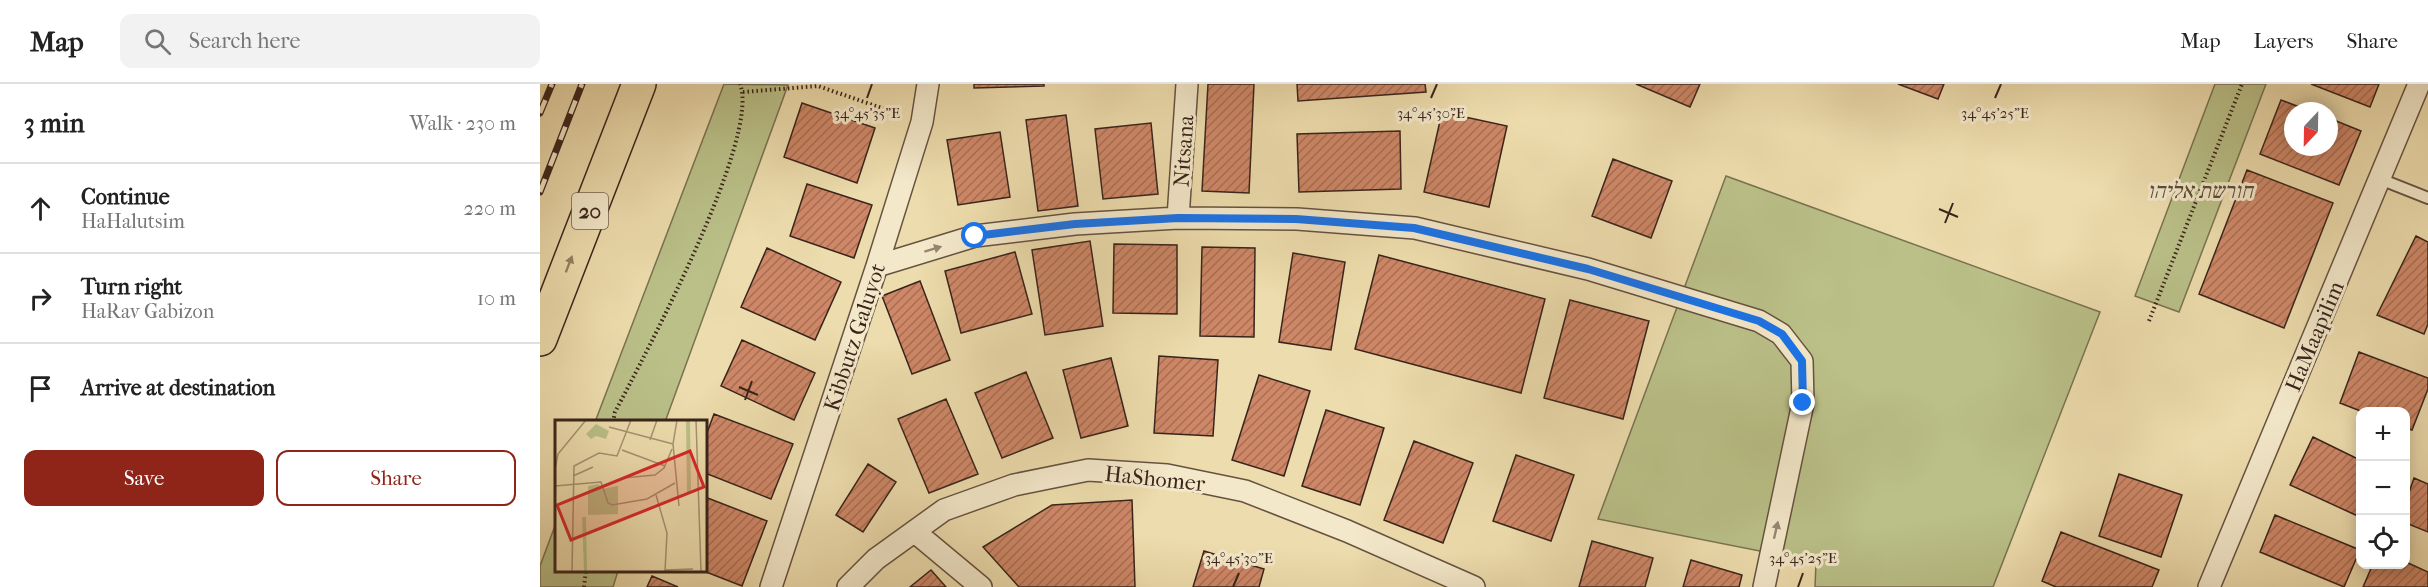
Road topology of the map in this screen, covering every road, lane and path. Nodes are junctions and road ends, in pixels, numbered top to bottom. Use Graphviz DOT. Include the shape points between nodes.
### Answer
graph roads {
  1 [pos="639,84"];
  2 [pos="740,84"];
  3 [pos="928,84"];
  4 [pos="1187,84"];
  5 [pos="2242,84"];
  6 [pos="2419,84"];
  7 [pos="743,92"];
  8 [pos="922,122"];
  9 [pos="2380,179"];
  10 [pos="2428,198"];
  11 [pos="1178,218"];
  12 [pos="877,266"];
  13 [pos="2149,321"];
  14 [pos="540,339"];
  15 [pos="613,420"];
  16 [pos="915,532"];
  17 [pos="586,572"];
  18 [pos="584,587"];
  19 [pos="771,587"];
  20 [pos="848,587"];
  21 [pos="981,587"];
  22 [pos="1474,587"];
  23 [pos="1764,587"];
  24 [pos="2210,587"];
  14 -- 1 [label="highway, 20, one-way"];
  2 -- 7 [label="path"];
  3 -- 8 [label="street, Kibbutz Galuyot"];
  4 -- 11 [label="street, Nitsana"];
  5 -- 13 [label="path"];
  6 -- 9 [label="street, HaMaapilim"];
  7 -- 8 [label="path" via="818,86"];
  7 -- 15 [label="path" via="741,123 691,262"];
  8 -- 12 [label="street, Kibbutz Galuyot"];
  9 -- 10 [label="lane"];
  9 -- 24 [label="street, HaMaapilim"];
  12 -- 11 [label="street, one-way" via="975,236 1075,224"];
  23 -- 11 [label="street, one-way" via="1803,403 1802,361 1782,334 1759,321 1588,269 1414,228 1296,219"];
  12 -- 19 [label="street, Kibbutz Galuyot"];
  16 -- 20 [label="street, HaShomer" via="876,560"];
  16 -- 21 [label="street"];
  16 -- 22 [label="street, HaShomer" via="944,510 1014,485 1088,471 1167,475 1245,491"];
  17 -- 18 [label="path"];
}
